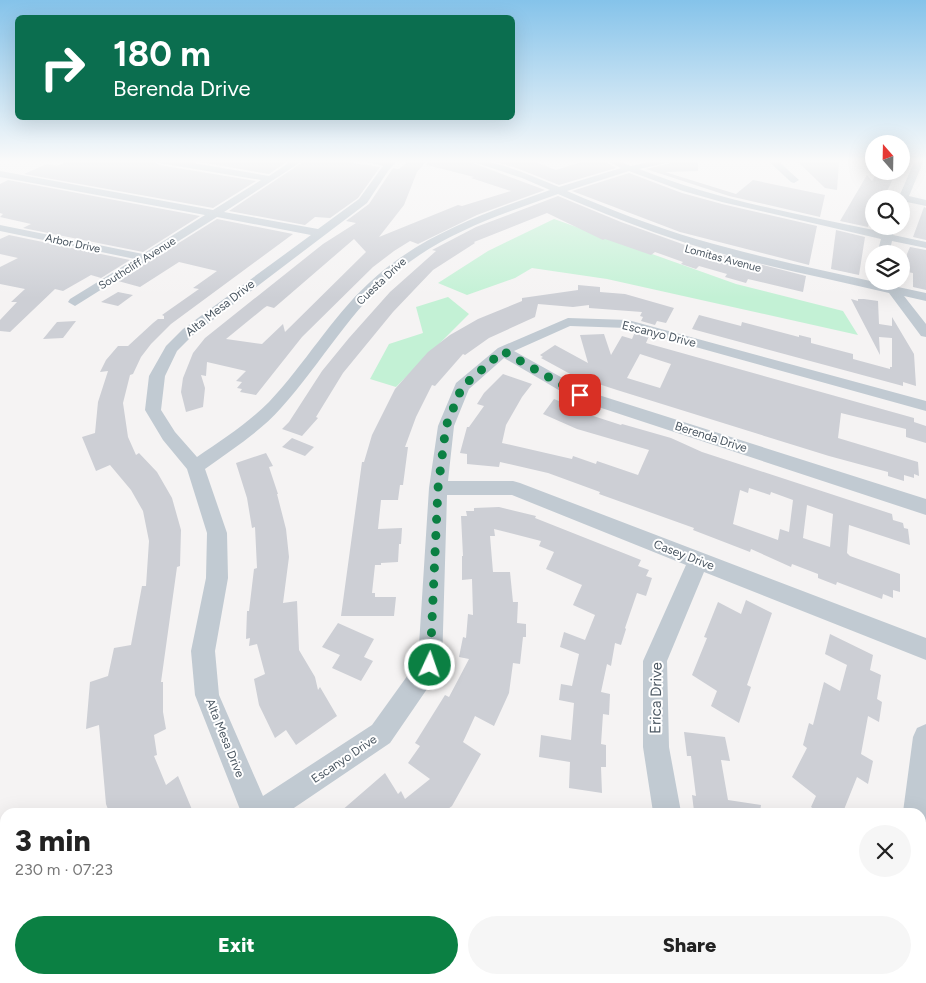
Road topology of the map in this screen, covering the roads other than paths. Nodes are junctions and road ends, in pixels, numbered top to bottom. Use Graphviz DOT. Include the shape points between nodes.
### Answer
graph roads {
  1 [pos="171,206"];
  2 [pos="229,206"];
  3 [pos="356,206"];
  4 [pos="515,206"];
  5 [pos="580,206"];
  6 [pos="743,206"];
  7 [pos="216,214"];
  8 [pos="865,227"];
  9 [pos="0,228"];
  10 [pos="319,233"];
  11 [pos="900,235"];
  12 [pos="926,245"];
  13 [pos="146,258"];
  14 [pos="865,285"];
  15 [pos="893,290"];
  16 [pos="926,297"];
  17 [pos="75,302"];
  18 [pos="926,306"];
  19 [pos="926,333"];
  20 [pos="503,351"];
  21 [pos="926,406"];
  22 [pos="195,467"];
  23 [pos="438,488"];
  24 [pos="926,507"];
  25 [pos="698,560"];
  26 [pos="926,649"];
  27 [pos="926,737"];
  28 [pos="253,808"];
  29 [pos="270,808"];
  30 [pos="666,808"];
  31 [pos="917,808"];
  1 -- 7 [label="street"];
  2 -- 7 [label="street, Southcliff Avenue"];
  3 -- 10 [label="street, Alta Mesa Drive"];
  4 -- 22 [label="street, Cuesta Drive" via="469,222 430,241 400,261 342,320 275,405"];
  5 -- 14 [label="street, Lomitas Avenue" via="681,247 738,263"];
  6 -- 8 [label="street"];
  7 -- 10 [label="street"];
  7 -- 13 [label="street, Southcliff Avenue"];
  9 -- 13 [label="street, Arbor Drive"];
  10 -- 22 [label="street, Alta Mesa Drive" via="188,332 171,349 156,376 153,410 169,436"];
  11 -- 12 [label="street"];
  13 -- 17 [label="street, Southcliff Avenue"];
  15 -- 16 [label="street"];
  15 -- 18 [label="street"];
  15 -- 19 [label="street"];
  20 -- 21 [label="street, Escanyo Drive" via="568,322 628,324"];
  20 -- 23 [label="street, Escanyo Drive" via="462,387 446,426"];
  20 -- 24 [label="street, Berenda Drive" via="580,395"];
  22 -- 28 [label="street, Alta Mesa Drive" via="217,533 217,578 203,651 206,695"];
  23 -- 25 [label="street, Casey Drive" via="513,488"];
  23 -- 29 [label="street, Escanyo Drive" via="430,665 381,734"];
  25 -- 26 [label="street, Casey Drive"];
  25 -- 30 [label="street, Erica Drive" via="655,661 656,747"];
  27 -- 31 [label="street"];
}
